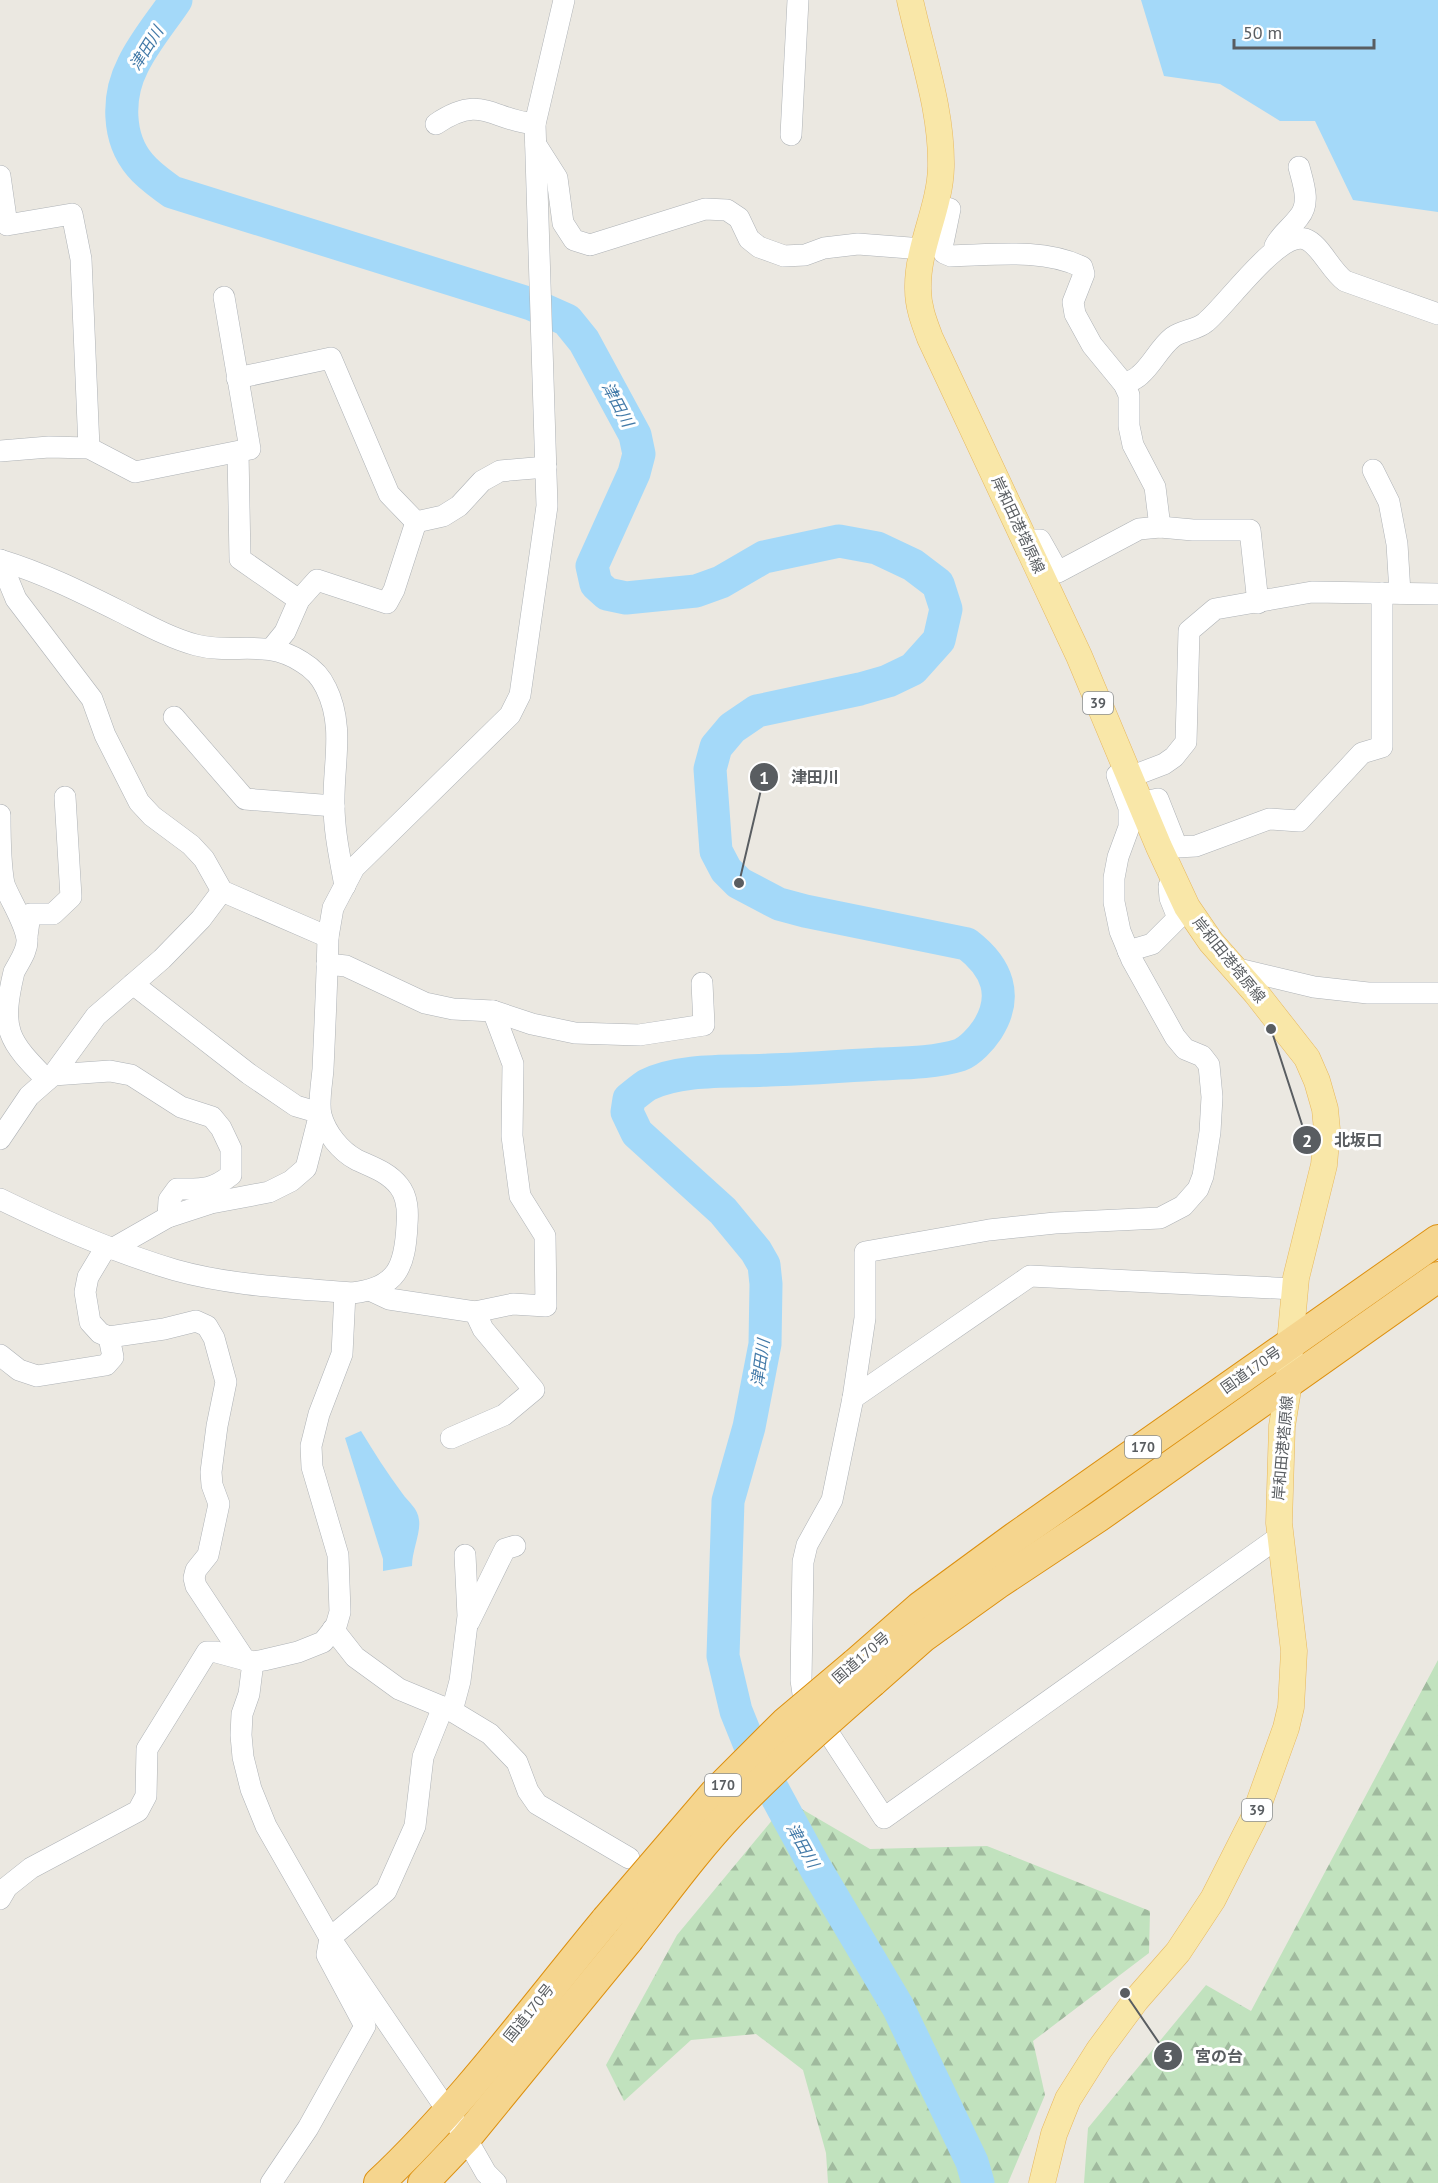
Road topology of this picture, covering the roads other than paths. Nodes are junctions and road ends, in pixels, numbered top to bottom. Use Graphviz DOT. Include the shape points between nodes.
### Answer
graph roads {
  1 [pos="564,0"];
  2 [pos="798,0"];
  3 [pos="910,0"];
  4 [pos="436,124"];
  5 [pos="536,134"];
  6 [pos="790,135"];
  7 [pos="1299,167"];
  8 [pos="0,176"];
  9 [pos="935,205"];
  10 [pos="923,249"];
  11 [pos="1272,252"];
  12 [pos="224,297"];
  13 [pos="1438,314"];
  14 [pos="237,378"];
  15 [pos="1124,384"];
  16 [pos="89,448"];
  17 [pos="0,451"];
  18 [pos="238,452"];
  19 [pos="546,468"];
  20 [pos="1373,470"];
  21 [pos="416,522"];
  22 [pos="1160,527"];
  23 [pos="1026,540"];
  24 [pos="0,560"];
  25 [pos="1391,593"];
  26 [pos="1438,594"];
  27 [pos="299,600"];
  28 [pos="1258,603"];
  29 [pos="272,648"];
  30 [pos="174,717"];
  31 [pos="1115,743"];
  32 [pos="1130,777"];
  33 [pos="65,797"];
  34 [pos="1140,803"];
  35 [pos="334,806"];
  36 [pos="0,815"];
  37 [pos="1173,877"];
  38 [pos="345,885"];
  39 [pos="222,891"];
  40 [pos="27,936"];
  41 [pos="328,937"];
  42 [pos="1128,951"];
  43 [pos="327,963"];
  44 [pos="1234,968"];
  45 [pos="702,983"];
  46 [pos="133,984"];
  47 [pos="1438,993"];
  48 [pos="493,1011"];
  49 [pos="2,1037"];
  50 [pos="50,1078"];
  51 [pos="321,1113"];
  52 [pos="0,1139"];
  53 [pos="0,1199"];
  54 [pos="168,1217"];
  55 [pos="1438,1240"];
  56 [pos="109,1248"];
  57 [pos="1438,1277"];
  58 [pos="1295,1289"];
  59 [pos="372,1291"];
  60 [pos="345,1293"];
  61 [pos="475,1312"];
  62 [pos="109,1337"];
  63 [pos="1290,1343"];
  64 [pos="0,1355"];
  65 [pos="1289,1383"];
  66 [pos="853,1398"];
  67 [pos="451,1438"];
  68 [pos="1279,1537"];
  69 [pos="515,1546"];
  70 [pos="465,1555"];
  71 [pos="466,1628"];
  72 [pos="333,1629"];
  73 [pos="249,1661"];
  74 [pos="864,1673"];
  75 [pos="447,1709"];
  76 [pos="629,1858"];
  77 [pos="0,1899"];
  78 [pos="330,1938"];
  79 [pos="446,2112"];
  80 [pos="466,2138"];
  81 [pos="272,2183"];
  82 [pos="380,2183"];
  83 [pos="423,2183"];
  84 [pos="496,2183"];
  85 [pos="1042,2183"];
  1 -- 5 [label="street"];
  2 -- 6 [label="street"];
  3 -- 9 [label="main road, 岸和田港塔原線 / 39" via="939,120 941,171"];
  4 -- 5 [label="street" via="451,114 471,109 490,111 521,123"];
  5 -- 10 [label="street" via="556,178 563,223 574,240 590,245 705,208 727,210 739,218 749,239 784,256 858,244"];
  5 -- 19 [label="street"];
  7 -- 11 [label="street" via="1305,206"];
  8 -- 16 [label="street" via="7,225 72,214 81,259"];
  9 -- 10 [label="main road, 岸和田港塔原線 / 39"];
  9 -- 15 [label="street" via="950,209 942,248 951,256 1018,254 1069,261 1082,267 1084,274 1073,302 1075,314 1092,345"];
  10 -- 23 [label="main road, 岸和田港塔原線 / 39" via="918,288 926,329"];
  11 -- 13 [label="street" via="1303,238 1315,244 1345,281"];
  11 -- 15 [label="street" via="1205,324 1175,336 1160,348 1140,376"];
  12 -- 14 [label="street"];
  14 -- 18 [label="street" via="250,449"];
  14 -- 21 [label="street" via="331,358 389,494"];
  15 -- 22 [label="street" via="1129,395 1133,445 1155,487"];
  16 -- 17 [label="street"];
  16 -- 18 [label="street" via="135,472"];
  18 -- 27 [label="street" via="240,559"];
  19 -- 21 [label="street" via="500,471 482,481 459,506 443,516"];
  19 -- 38 [label="street" via="547,506 520,695 510,715 375,846 354,868"];
  20 -- 25 [label="street" via="1389,502 1397,544"];
  21 -- 27 [label="street" via="387,603 317,580"];
  22 -- 23 [label="street" via="1139,530 1058,572 1040,540"];
  22 -- 28 [label="street" via="1250,530"];
  23 -- 31 [label="main road, 岸和田港塔原線 / 39"];
  24 -- 29 [label="street" via="34,570 162,632 198,645"];
  24 -- 39 [label="street" via="16,599 92,699 105,735 139,802 191,845"];
  25 -- 26 [label="street"];
  25 -- 28 [label="street" via="1312,592"];
  25 -- 34 [label="street" via="1382,747 1362,753 1299,821 1269,819 1196,846 1177,847 1158,799"];
  27 -- 29 [label="street" via="285,632"];
  28 -- 32 [label="street" via="1215,609 1189,631 1186,742 1164,764"];
  29 -- 35 [label="street" via="313,669 326,687 338,739"];
  30 -- 35 [label="street" via="245,799"];
  31 -- 32 [label="main road, 岸和田港塔原線 / 39"];
  31 -- 42 [label="street" via="1111,759 1129,808 1129,827 1118,856 1114,902"];
  32 -- 34 [label="main road, 岸和田港塔原線 / 39"];
  33 -- 40 [label="street" via="71,897 53,915 30,914"];
  34 -- 37 [label="main road, 岸和田港塔原線 / 39"];
  35 -- 38 [label="street"];
  36 -- 40 [label="street" via="3,882"];
  37 -- 42 [label="street" via="1170,898 1178,918 1152,944"];
  37 -- 44 [label="main road, 岸和田港塔原線 / 39" via="1187,907"];
  38 -- 41 [label="street" via="333,908"];
  39 -- 41 [label="street"];
  39 -- 46 [label="street" via="201,919"];
  40 -- 49 [label="street" via="27,947 2,998"];
  41 -- 43 [label="street"];
  42 -- 66 [label="street" via="1175,1037 1209,1065 1210,1132 1198,1190 1183,1206 1160,1218 988,1230 865,1252 865,1318"];
  43 -- 48 [label="street" via="346,966 425,1003"];
  43 -- 51 [label="street"];
  44 -- 47 [label="street" via="1314,987 1368,993"];
  44 -- 58 [label="main road, 岸和田港塔原線 / 39" via="1307,1058 1325,1109 1324,1165"];
  45 -- 48 [label="street" via="704,1025 639,1035 575,1033"];
  46 -- 50 [label="street" via="96,1016"];
  46 -- 51 [label="street" via="268,1087 296,1106"];
  48 -- 61 [label="street" via="513,1064 512,1136 520,1196 545,1236 546,1306 513,1304"];
  49 -- 50 [label="street"];
  50 -- 52 [label="street" via="29,1096"];
  50 -- 54 [label="street" via="110,1071 131,1075 181,1107 212,1117 231,1149 231,1175 219,1185 204,1189 177,1189 169,1200"];
  51 -- 54 [label="street" via="306,1168 291,1180 269,1192 211,1203"];
  51 -- 59 [label="street" via="338,1146 354,1159 382,1171 400,1187 406,1200 406,1254 397,1272"];
  53 -- 56 [label="street"];
  54 -- 56 [label="street"];
  55 -- 63 [label="highway, 国道170号 / 170"];
  56 -- 60 [label="street" via="226,1281"];
  56 -- 62 [label="street" via="87,1277 85,1292 90,1322 99,1333"];
  57 -- 65 [label="highway, 国道170号 / 170"];
  58 -- 63 [label="main road, 岸和田港塔原線 / 39"];
  58 -- 66 [label="street" via="1030,1276"];
  59 -- 60 [label="street"];
  59 -- 61 [label="street" via="389,1299"];
  60 -- 72 [label="street" via="342,1354 311,1446 312,1467 338,1555 340,1612"];
  61 -- 67 [label="street" via="483,1329 534,1390 504,1414"];
  62 -- 64 [label="street" via="113,1357 106,1365 60,1373 37,1376 19,1370"];
  62 -- 73 [label="street" via="196,1321 207,1326 214,1338 226,1382 211,1472 219,1504 208,1555 194,1578"];
  63 -- 65 [label="main road, 岸和田港塔原線 / 39"];
  63 -- 74 [label="highway, 国道170号 / 170" via="929,1600"];
  65 -- 68 [label="main road, 岸和田港塔原線 / 39" via="1282,1426"];
  65 -- 74 [label="highway, 国道170号 / 170" via="923,1637"];
  66 -- 68 [label="street" via="832,1500 807,1545 803,1563 801,1680 803,1694 884,1818"];
  68 -- 85 [label="main road, 岸和田港塔原線 / 39" via="1294,1670 1291,1707 1270,1776 1253,1820 1213,1899 1178,1952 1099,2050 1068,2099 1054,2134"];
  69 -- 71 [label="street" via="505,1549"];
  70 -- 71 [label="street"];
  71 -- 75 [label="street" via="460,1682"];
  72 -- 73 [label="street" via="323,1642 298,1652"];
  72 -- 75 [label="street" via="355,1658 399,1689"];
  73 -- 77 [label="street" via="207,1652 147,1749 146,1796 138,1811 31,1868 7,1887"];
  73 -- 78 [label="street" via="249,1694 241,1734 251,1789 266,1826"];
  74 -- 79 [label="highway, 国道170号 / 170, bridge" via="785,1723 715,1793"];
  74 -- 80 [label="highway, 国道170号 / 170, bridge" via="683,1869"];
  75 -- 76 [label="street" via="490,1734 517,1762 537,1804"];
  75 -- 78 [label="street" via="423,1757 415,1826 386,1891"];
  78 -- 79 [label="street"];
  78 -- 81 [label="street" via="327,1955 365,2026"];
  79 -- 80 [label="street"];
  79 -- 82 [label="highway, 国道170号 / 170"];
  80 -- 83 [label="highway, 国道170号 / 170"];
  80 -- 84 [label="street"];
}
